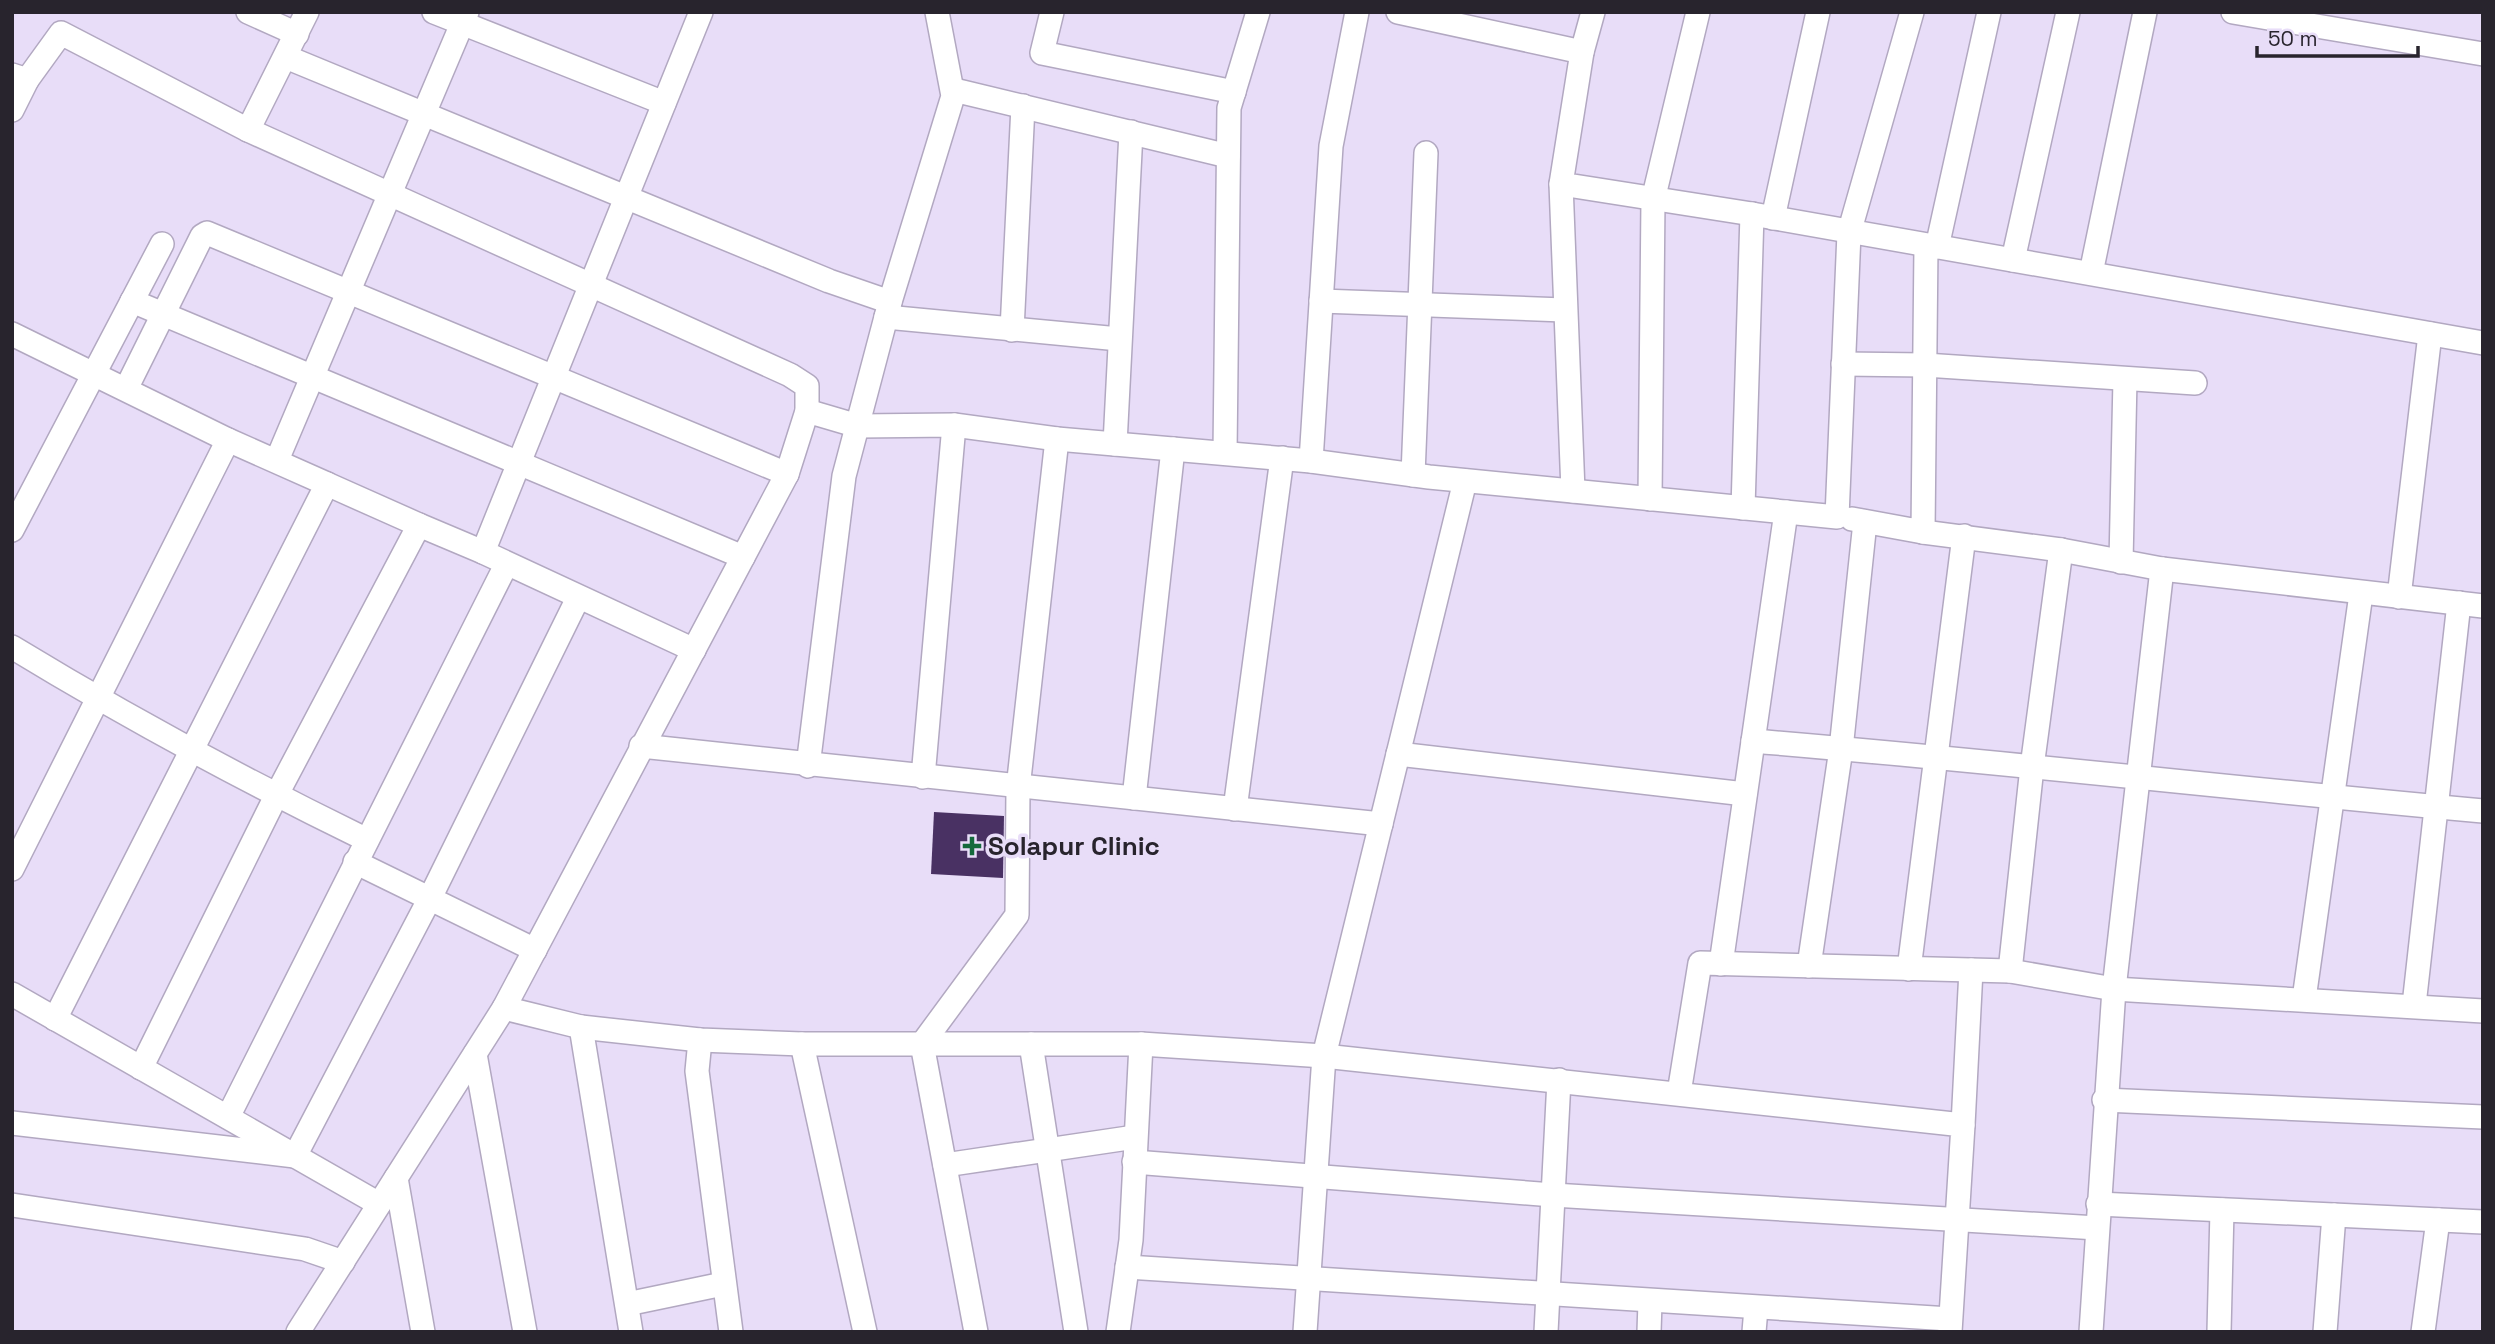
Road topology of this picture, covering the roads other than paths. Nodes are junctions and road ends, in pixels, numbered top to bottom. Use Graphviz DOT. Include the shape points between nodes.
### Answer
graph roads {
  1 [pos="248,12"];
  2 [pos="307,12"];
  3 [pos="433,12"];
  4 [pos="937,12"];
  5 [pos="1052,12"];
  6 [pos="1258,12"];
  7 [pos="1357,12"];
  8 [pos="1398,12"];
  9 [pos="1593,12"];
  10 [pos="1698,12"];
  11 [pos="1818,12"];
  12 [pos="1912,12"];
  13 [pos="1989,12"];
  14 [pos="2068,12"];
  15 [pos="2145,12"];
  16 [pos="2233,12"];
  17 [pos="698,13"];
  18 [pos="464,18"];
  19 [pos="297,34"];
  20 [pos="1582,52"];
  21 [pos="2483,54"];
  22 [pos="286,57"];
  23 [pos="20,78"];
  24 [pos="954,90"];
  25 [pos="1234,92"];
  26 [pos="664,103"];
  27 [pos="1023,106"];
  28 [pos="12,110"];
  29 [pos="422,114"];
  30 [pos="248,130"];
  31 [pos="1131,132"];
  32 [pos="1426,153"];
  33 [pos="1228,156"];
  34 [pos="1561,184"];
  35 [pos="389,195"];
  36 [pos="625,197"];
  37 [pos="1653,200"];
  38 [pos="1762,216"];
  39 [pos="1849,233"];
  40 [pos="162,244"];
  41 [pos="1932,246"];
  42 [pos="2013,260"];
  43 [pos="2091,273"];
  44 [pos="592,284"];
  45 [pos="349,292"];
  46 [pos="132,301"];
  47 [pos="1321,301"];
  48 [pos="1422,303"];
  49 [pos="888,310"];
  50 [pos="1564,310"];
  51 [pos="164,314"];
  52 [pos="1012,330"];
  53 [pos="12,334"];
  54 [pos="2430,334"];
  55 [pos="1119,339"];
  56 [pos="2483,344"];
  57 [pos="1843,364"];
  58 [pos="1925,365"];
  59 [pos="95,374"];
  60 [pos="313,375"];
  61 [pos="555,377"];
  62 [pos="2125,379"];
  63 [pos="2194,383"];
  64 [pos="126,389"];
  65 [pos="807,411"];
  66 [pos="954,425"];
  67 [pos="858,426"];
  68 [pos="1057,439"];
  69 [pos="228,440"];
  70 [pos="1115,444"];
  71 [pos="1173,449"];
  72 [pos="1225,453"];
  73 [pos="1282,458"];
  74 [pos="277,460"];
  75 [pos="1311,461"];
  76 [pos="520,462"];
  77 [pos="787,474"];
  78 [pos="1413,475"];
  79 [pos="1465,481"];
  80 [pos="327,484"];
  81 [pos="1573,491"];
  82 [pos="1650,499"];
  83 [pos="1743,508"];
  84 [pos="1786,512"];
  85 [pos="1837,517"];
  86 [pos="1865,522"];
  87 [pos="419,525"];
  88 [pos="12,530"];
  89 [pos="1923,532"];
  90 [pos="1964,536"];
  91 [pos="2061,550"];
  92 [pos="483,552"];
  93 [pos="743,557"];
  94 [pos="2121,562"];
  95 [pos="506,565"];
  96 [pos="2162,569"];
  97 [pos="2361,594"];
  98 [pos="2399,597"];
  99 [pos="578,598"];
  100 [pos="2459,603"];
  101 [pos="2483,606"];
  102 [pos="12,647"];
  103 [pos="694,650"];
  104 [pos="98,700"];
  105 [pos="1753,741"];
  106 [pos="641,746"];
  107 [pos="191,748"];
  108 [pos="1841,748"];
  109 [pos="1398,754"];
  110 [pos="1935,756"];
  111 [pos="808,766"];
  112 [pos="2032,767"];
  113 [pos="923,777"];
  114 [pos="2136,780"];
  115 [pos="1018,788"];
  116 [pos="1745,794"];
  117 [pos="276,796"];
  118 [pos="2333,797"];
  119 [pos="1134,799"];
  120 [pos="2434,807"];
  121 [pos="1235,809"];
  122 [pos="2483,811"];
  123 [pos="1381,824"];
  124 [pos="367,840"];
  125 [pos="355,862"];
  126 [pos="12,869"];
  127 [pos="430,898"];
  128 [pos="535,950"];
  129 [pos="1721,964"];
  130 [pos="1809,966"];
  131 [pos="1909,969"];
  132 [pos="1970,970"];
  133 [pos="2010,971"];
  134 [pos="2114,989"];
  135 [pos="12,994"];
  136 [pos="2304,999"];
  137 [pos="2414,1005"];
  138 [pos="504,1008"];
  139 [pos="2483,1011"];
  140 [pos="55,1019"];
  141 [pos="581,1027"];
  142 [pos="700,1040"];
  143 [pos="802,1044"];
  144 [pos="922,1044"];
  145 [pos="1031,1044"];
  146 [pos="1141,1044"];
  147 [pos="475,1054"];
  148 [pos="1325,1056"];
  149 [pos="141,1068"];
  150 [pos="1559,1080"];
  151 [pos="1679,1093"];
  152 [pos="2104,1100"];
  153 [pos="2483,1116"];
  154 [pos="228,1117"];
  155 [pos="12,1123"];
  156 [pos="1963,1125"];
  157 [pos="1135,1137"];
  158 [pos="1048,1149"];
  159 [pos="295,1156"];
  160 [pos="1134,1162"];
  161 [pos="945,1165"];
  162 [pos="1317,1177"];
  163 [pos="396,1178"];
  164 [pos="1553,1195"];
  165 [pos="379,1204"];
  166 [pos="2098,1204"];
  167 [pos="12,1205"];
  168 [pos="2222,1210"];
  169 [pos="2334,1215"];
  170 [pos="1956,1219"];
  171 [pos="2438,1220"];
  172 [pos="2483,1222"];
  173 [pos="2097,1228"];
  174 [pos="343,1262"];
  175 [pos="1127,1267"];
  176 [pos="1309,1280"];
  177 [pos="723,1284"];
  178 [pos="1548,1296"];
  179 [pos="1650,1302"];
  180 [pos="627,1304"];
  181 [pos="1756,1308"];
  182 [pos="1853,1323"];
  183 [pos="1950,1326"];
  184 [pos="298,1332"];
  185 [pos="423,1332"];
  186 [pos="525,1332"];
  187 [pos="631,1332"];
  188 [pos="731,1332"];
  189 [pos="865,1332"];
  190 [pos="976,1332"];
  191 [pos="1076,1332"];
  192 [pos="1118,1332"];
  193 [pos="1305,1332"];
  194 [pos="1546,1332"];
  195 [pos="1648,1332"];
  196 [pos="1754,1332"];
  197 [pos="2091,1332"];
  198 [pos="2220,1332"];
  199 [pos="2325,1332"];
  200 [pos="2423,1332"];
  1 -- 19 [label="street"];
  2 -- 19 [label="street"];
  3 -- 18 [label="street"];
  4 -- 24 [label="street"];
  5 -- 25 [label="street" via="1042,53"];
  6 -- 25 [label="street"];
  7 -- 47 [label="street" via="1331,146"];
  8 -- 20 [label="street"];
  9 -- 20 [label="street"];
  10 -- 37 [label="street"];
  11 -- 38 [label="street"];
  12 -- 39 [label="street"];
  13 -- 41 [label="street"];
  14 -- 42 [label="street"];
  15 -- 43 [label="street"];
  16 -- 21 [label="street"];
  17 -- 26 [label="street"];
  18 -- 26 [label="street"];
  18 -- 29 [label="street"];
  19 -- 22 [label="street"];
  20 -- 34 [label="street"];
  22 -- 29 [label="street"];
  22 -- 30 [label="street"];
  23 -- 28 [label="street"];
  23 -- 30 [label="street" via="61,33"];
  24 -- 27 [label="street"];
  24 -- 49 [label="street"];
  25 -- 33 [label="street" via="1229,107"];
  26 -- 36 [label="street"];
  27 -- 31 [label="street"];
  27 -- 52 [label="street"];
  29 -- 35 [label="street"];
  29 -- 36 [label="street"];
  30 -- 35 [label="street"];
  31 -- 33 [label="street"];
  31 -- 55 [label="street"];
  32 -- 48 [label="street"];
  33 -- 72 [label="street"];
  34 -- 37 [label="street"];
  34 -- 50 [label="street"];
  35 -- 44 [label="street"];
  35 -- 45 [label="street"];
  36 -- 44 [label="street"];
  36 -- 49 [label="street"];
  37 -- 38 [label="street"];
  37 -- 82 [label="street"];
  38 -- 39 [label="street"];
  38 -- 83 [label="street"];
  39 -- 41 [label="street"];
  39 -- 57 [label="street"];
  40 -- 46 [label="street"];
  41 -- 42 [label="street"];
  41 -- 58 [label="street"];
  42 -- 43 [label="street"];
  43 -- 54 [label="street"];
  44 -- 61 [label="street"];
  44 -- 65 [label="street" via="790,375 807,386"];
  45 -- 51 [label="street" via="207,233"];
  45 -- 60 [label="street"];
  45 -- 61 [label="street"];
  46 -- 51 [label="street"];
  46 -- 59 [label="street"];
  47 -- 48 [label="street"];
  47 -- 75 [label="street"];
  48 -- 50 [label="street"];
  48 -- 78 [label="street"];
  49 -- 52 [label="street"];
  49 -- 67 [label="street"];
  50 -- 81 [label="street"];
  51 -- 60 [label="street"];
  51 -- 64 [label="street"];
  52 -- 55 [label="street"];
  53 -- 59 [label="street"];
  54 -- 56 [label="street"];
  54 -- 98 [label="street"];
  55 -- 70 [label="street"];
  57 -- 58 [label="street"];
  57 -- 85 [label="street"];
  58 -- 62 [label="street"];
  58 -- 89 [label="street"];
  59 -- 64 [label="street"];
  59 -- 88 [label="street"];
  60 -- 74 [label="street"];
  60 -- 76 [label="street"];
  61 -- 76 [label="street"];
  61 -- 77 [label="street"];
  62 -- 63 [label="street"];
  62 -- 94 [label="street"];
  64 -- 69 [label="street"];
  65 -- 67 [label="street"];
  65 -- 77 [label="street"];
  66 -- 67 [label="street"];
  66 -- 68 [label="street"];
  66 -- 113 [label="street"];
  67 -- 111 [label="street" via="837,512"];
  68 -- 70 [label="street"];
  68 -- 115 [label="street"];
  69 -- 74 [label="street"];
  69 -- 104 [label="street"];
  70 -- 71 [label="street"];
  71 -- 72 [label="street"];
  71 -- 119 [label="street"];
  72 -- 73 [label="street"];
  73 -- 75 [label="street"];
  73 -- 121 [label="street"];
  74 -- 80 [label="street"];
  75 -- 78 [label="street"];
  76 -- 92 [label="street"];
  76 -- 93 [label="street"];
  77 -- 93 [label="street"];
  78 -- 79 [label="street"];
  79 -- 81 [label="street"];
  79 -- 109 [label="street"];
  80 -- 87 [label="street"];
  80 -- 107 [label="street"];
  81 -- 82 [label="street"];
  82 -- 83 [label="street"];
  83 -- 84 [label="street"];
  84 -- 85 [label="street"];
  84 -- 105 [label="street"];
  85 -- 86 [label="street"];
  86 -- 89 [label="street"];
  86 -- 108 [label="street"];
  87 -- 92 [label="street"];
  87 -- 117 [label="street"];
  89 -- 90 [label="street"];
  90 -- 91 [label="street"];
  90 -- 110 [label="street"];
  91 -- 94 [label="street"];
  91 -- 112 [label="street"];
  92 -- 95 [label="street"];
  93 -- 103 [label="street"];
  94 -- 96 [label="street"];
  95 -- 99 [label="street"];
  95 -- 124 [label="street"];
  96 -- 97 [label="street"];
  96 -- 114 [label="street"];
  97 -- 98 [label="street"];
  97 -- 118 [label="street"];
  98 -- 100 [label="street"];
  99 -- 103 [label="street"];
  99 -- 127 [label="street"];
  100 -- 101 [label="street"];
  100 -- 120 [label="street"];
  102 -- 104 [label="street"];
  103 -- 106 [label="street"];
  104 -- 107 [label="street"];
  104 -- 126 [label="street"];
  105 -- 108 [label="street"];
  105 -- 116 [label="street"];
  106 -- 111 [label="street"];
  106 -- 128 [label="street"];
  107 -- 117 [label="street"];
  107 -- 140 [label="street"];
  108 -- 110 [label="street"];
  108 -- 130 [label="street"];
  109 -- 116 [label="street"];
  109 -- 123 [label="street"];
  110 -- 112 [label="street"];
  110 -- 131 [label="street"];
  111 -- 113 [label="street"];
  112 -- 114 [label="street"];
  112 -- 133 [label="street"];
  113 -- 115 [label="street"];
  114 -- 118 [label="street"];
  114 -- 134 [label="street"];
  115 -- 119 [label="street"];
  115 -- 144 [label="street" via="1017,915"];
  116 -- 129 [label="street"];
  117 -- 124 [label="street"];
  117 -- 149 [label="street"];
  118 -- 120 [label="street"];
  118 -- 136 [label="street"];
  119 -- 121 [label="street"];
  120 -- 122 [label="street"];
  120 -- 137 [label="street"];
  121 -- 123 [label="street"];
  123 -- 148 [label="street"];
  124 -- 125 [label="street"];
  125 -- 127 [label="street"];
  125 -- 154 [label="street"];
  127 -- 128 [label="street"];
  127 -- 159 [label="street"];
  128 -- 138 [label="street"];
  129 -- 130 [label="street"];
  129 -- 151 [label="street" via="1700,963"];
  130 -- 131 [label="street"];
  131 -- 132 [label="street"];
  132 -- 133 [label="street"];
  132 -- 156 [label="street"];
  133 -- 134 [label="street"];
  134 -- 136 [label="street"];
  134 -- 152 [label="street"];
  135 -- 140 [label="street"];
  136 -- 137 [label="street"];
  137 -- 139 [label="street"];
  138 -- 141 [label="street"];
  138 -- 147 [label="street"];
  140 -- 149 [label="street"];
  141 -- 142 [label="street"];
  141 -- 180 [label="street"];
  142 -- 143 [label="street"];
  142 -- 177 [label="street" via="697,1071"];
  143 -- 144 [label="street"];
  143 -- 189 [label="street"];
  144 -- 145 [label="street"];
  144 -- 161 [label="street"];
  145 -- 146 [label="street"];
  145 -- 158 [label="street"];
  146 -- 148 [label="street"];
  146 -- 157 [label="street"];
  147 -- 163 [label="street"];
  147 -- 186 [label="street"];
  148 -- 150 [label="street"];
  148 -- 162 [label="street"];
  149 -- 154 [label="street"];
  150 -- 151 [label="street"];
  150 -- 164 [label="street"];
  151 -- 156 [label="street"];
  152 -- 153 [label="street"];
  152 -- 166 [label="street"];
  154 -- 159 [label="street"];
  155 -- 159 [label="street"];
  156 -- 170 [label="street"];
  157 -- 158 [label="street"];
  157 -- 160 [label="street"];
  158 -- 161 [label="street"];
  158 -- 191 [label="street"];
  159 -- 165 [label="street"];
  160 -- 162 [label="street"];
  160 -- 175 [label="street"];
  161 -- 190 [label="street"];
  162 -- 164 [label="street"];
  162 -- 176 [label="street"];
  163 -- 165 [label="street"];
  163 -- 185 [label="street"];
  164 -- 170 [label="street"];
  164 -- 178 [label="street"];
  165 -- 174 [label="street"];
  166 -- 168 [label="street"];
  166 -- 173 [label="street"];
  167 -- 174 [label="street" via="305,1249"];
  168 -- 169 [label="street"];
  168 -- 198 [label="street"];
  169 -- 171 [label="street"];
  169 -- 199 [label="street"];
  170 -- 173 [label="street"];
  170 -- 183 [label="street"];
  171 -- 172 [label="street"];
  171 -- 200 [label="street"];
  173 -- 197 [label="street"];
  174 -- 184 [label="street"];
  175 -- 176 [label="street"];
  175 -- 192 [label="street"];
  176 -- 178 [label="street"];
  176 -- 193 [label="street"];
  177 -- 180 [label="street"];
  177 -- 188 [label="street"];
  178 -- 179 [label="street"];
  178 -- 194 [label="street"];
  179 -- 181 [label="street"];
  179 -- 195 [label="street"];
  180 -- 187 [label="street"];
  181 -- 182 [label="street"];
  181 -- 196 [label="street"];
  182 -- 183 [label="street"];
}
